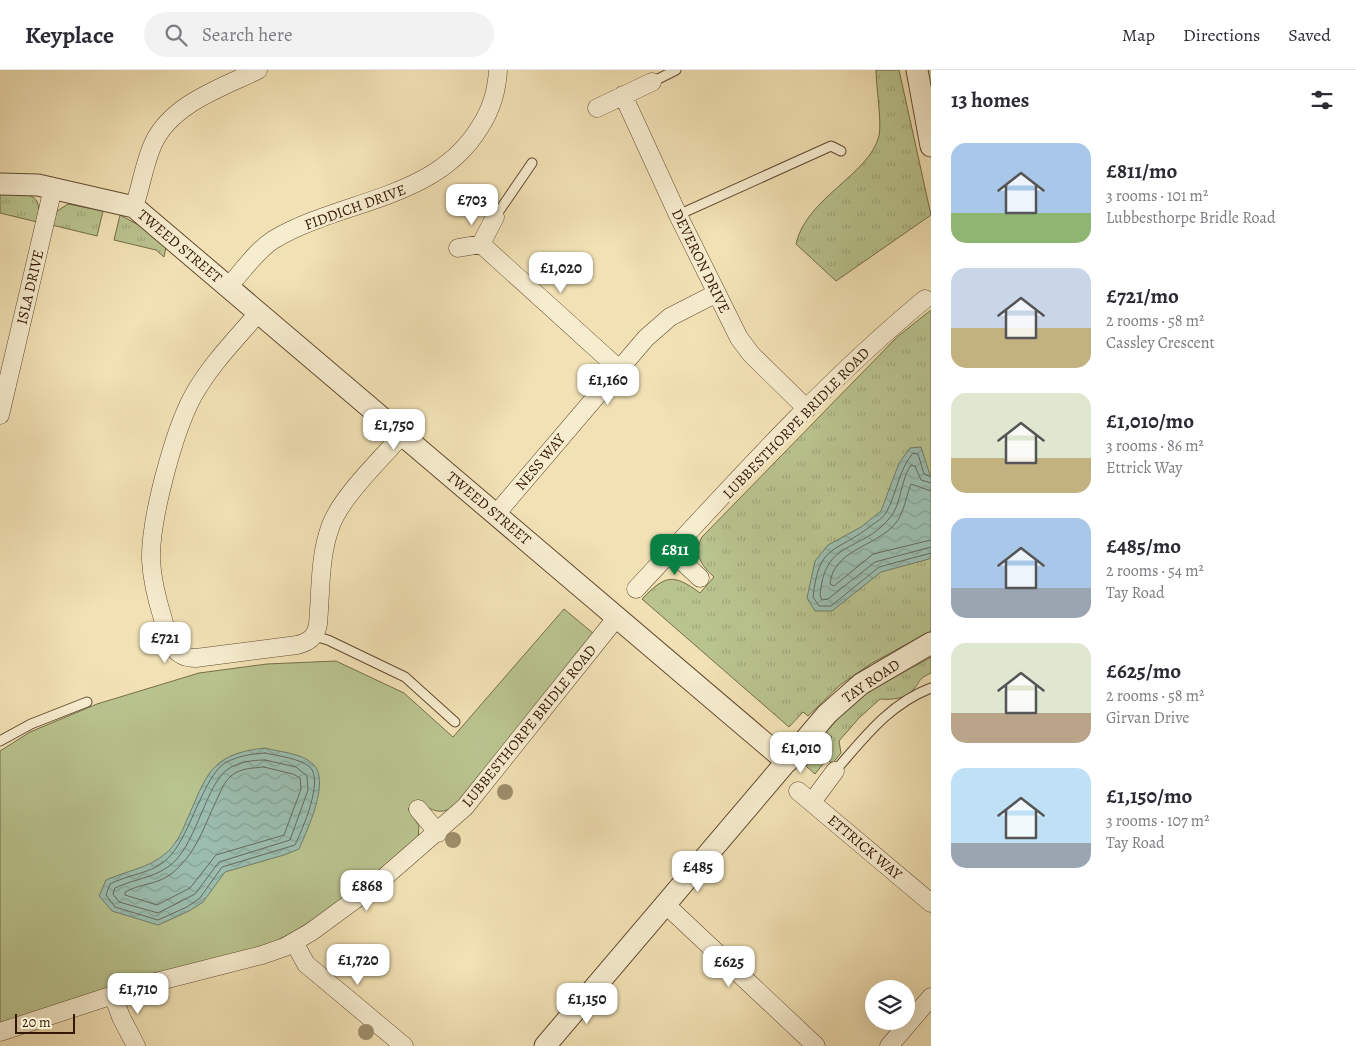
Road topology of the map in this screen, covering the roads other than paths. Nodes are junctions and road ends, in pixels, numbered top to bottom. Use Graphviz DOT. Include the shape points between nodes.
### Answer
graph roads {
  1 [pos="258,70"];
  2 [pos="498,70"];
  3 [pos="676,70"];
  4 [pos="918,70"];
  5 [pos="652,82"];
  6 [pos="623,95"];
  7 [pos="597,108"];
  8 [pos="931,146"];
  9 [pos="841,151"];
  10 [pos="532,163"];
  11 [pos="0,184"];
  12 [pos="53,188"];
  13 [pos="134,207"];
  14 [pos="678,215"];
  15 [pos="495,217"];
  16 [pos="481,244"];
  17 [pos="458,248"];
  18 [pos="228,287"];
  19 [pos="717,293"];
  20 [pos="925,299"];
  21 [pos="259,312"];
  22 [pos="619,369"];
  23 [pos="806,409"];
  24 [pos="0,415"];
  25 [pos="402,434"];
  26 [pos="496,514"];
  27 [pos="671,551"];
  28 [pos="700,578"];
  29 [pos="636,588"];
  30 [pos="617,617"];
  31 [pos="314,636"];
  32 [pos="931,643"];
  33 [pos="931,688"];
  34 [pos="87,702"];
  35 [pos="455,722"];
  36 [pos="0,741"];
  37 [pos="787,762"];
  38 [pos="835,771"];
  39 [pos="418,810"];
  40 [pos="438,833"];
  41 [pos="931,903"];
  42 [pos="665,904"];
  43 [pos="294,942"];
  44 [pos="113,995"];
  45 [pos="931,997"];
  46 [pos="0,1032"];
  47 [pos="136,1046"];
  48 [pos="404,1046"];
  49 [pos="545,1046"];
  50 [pos="816,1046"];
  51 [pos="889,1046"];
  1 -- 13 [label="street" via="185,107 168,121 153,144"];
  2 -- 18 [label="street, FIDDICH DRIVE" via="494,98 482,123 467,146 445,167 409,187 336,212 275,239"];
  3 -- 5 [label="lane"];
  4 -- 8 [label="street"];
  5 -- 6 [label="street"];
  6 -- 7 [label="street"];
  6 -- 14 [label="street, DEVERON DRIVE"];
  9 -- 14 [label="lane" via="831,146"];
  10 -- 15 [label="lane"];
  11 -- 12 [label="street, TWEED STREET"];
  12 -- 13 [label="street, TWEED STREET"];
  12 -- 24 [label="street, ISLA DRIVE"];
  13 -- 18 [label="street, TWEED STREET"];
  14 -- 19 [label="street, DEVERON DRIVE"];
  15 -- 16 [label="street"];
  16 -- 17 [label="street"];
  16 -- 22 [label="street"];
  18 -- 21 [label="street, TWEED STREET"];
  19 -- 22 [label="street, NESS WAY" via="663,322"];
  19 -- 23 [label="street, DEVERON DRIVE" via="742,343"];
  20 -- 23 [label="street, LUBBESTHORPE BRIDLE ROAD"];
  21 -- 25 [label="street, TWEED STREET"];
  21 -- 31 [label="street" via="205,377 176,436 154,527 151,559 154,586 170,643 182,656 196,658 297,645"];
  22 -- 26 [label="street, NESS WAY"];
  23 -- 27 [label="street, LUBBESTHORPE BRIDLE ROAD"];
  25 -- 26 [label="street, TWEED STREET"];
  25 -- 31 [label="street" via="342,505 331,523 325,544 318,624"];
  26 -- 30 [label="street, TWEED STREET"];
  27 -- 28 [label="street"];
  27 -- 29 [label="street, LUBBESTHORPE BRIDLE ROAD"];
  30 -- 37 [label="street, TWEED STREET"];
  30 -- 40 [label="street, LUBBESTHORPE BRIDLE ROAD" via="465,807"];
  31 -- 35 [label="lane" via="404,677"];
  32 -- 37 [label="street, TAY ROAD" via="852,691 827,714"];
  33 -- 38 [label="lane" via="896,706 877,722"];
  34 -- 36 [label="lane" via="31,724"];
  37 -- 42 [label="street, TAY ROAD"];
  38 -- 41 [label="street, ETTRICK WAY" via="805,796"];
  39 -- 40 [label="street"];
  40 -- 43 [label="street, LUBBESTHORPE BRIDLE ROAD" via="379,882"];
  42 -- 49 [label="street, TAY ROAD"];
  42 -- 50 [label="street"];
  43 -- 44 [label="street, LUBBESTHORPE BRIDLE ROAD" via="249,959"];
  43 -- 48 [label="street" via="306,964"];
  44 -- 46 [label="street, LUBBESTHORPE BRIDLE ROAD"];
  44 -- 47 [label="street"];
  45 -- 51 [label="street"];
}
